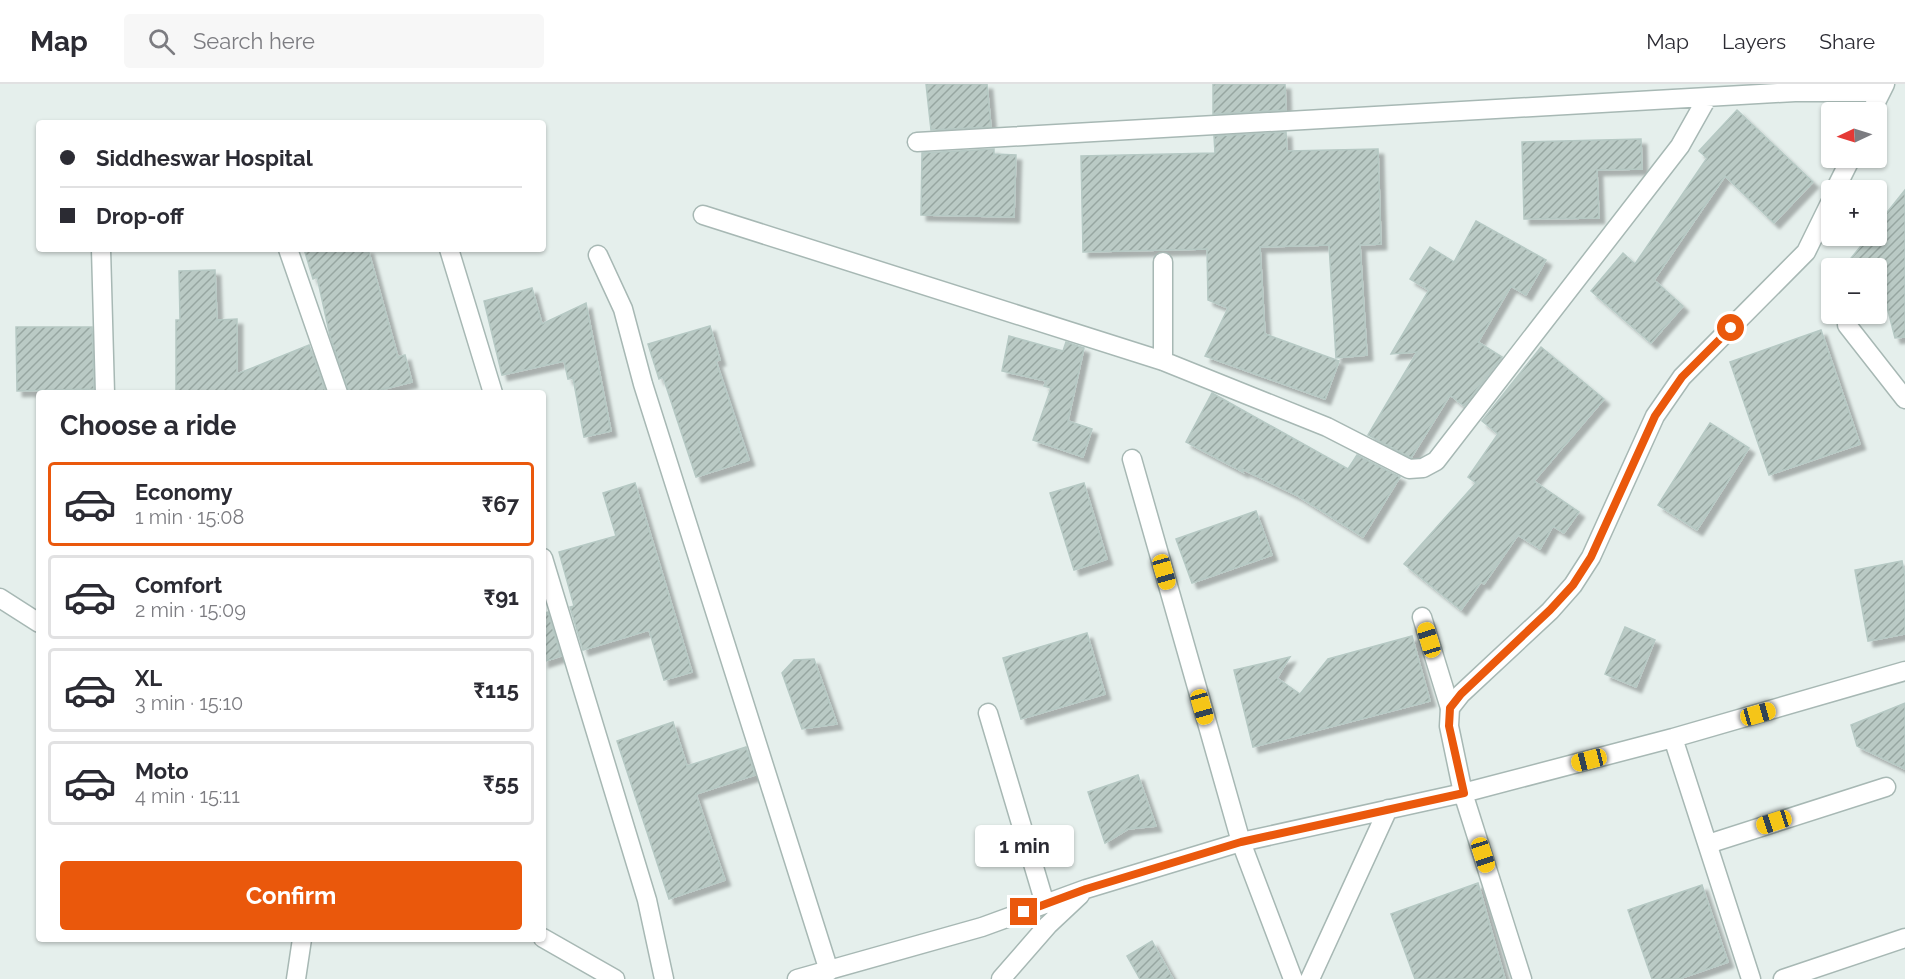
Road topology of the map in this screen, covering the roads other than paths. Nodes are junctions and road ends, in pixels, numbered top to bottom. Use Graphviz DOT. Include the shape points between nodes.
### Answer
graph roads {
  1 [pos="1883,88"];
  2 [pos="1707,98"];
  3 [pos="1876,102"];
  4 [pos="917,142"];
  5 [pos="703,215"];
  6 [pos="1821,221"];
  7 [pos="102,252"];
  8 [pos="289,252"];
  9 [pos="450,252"];
  10 [pos="598,255"];
  11 [pos="1163,262"];
  12 [pos="1847,325"];
  13 [pos="1163,361"];
  14 [pos="105,390"];
  15 [pos="337,390"];
  16 [pos="492,390"];
  17 [pos="1905,399"];
  18 [pos="1132,459"];
  19 [pos="546,568"];
  20 [pos="0,598"];
  21 [pos="1422,617"];
  22 [pos="36,621"];
  23 [pos="1905,671"];
  24 [pos="1450,708"];
  25 [pos="988,712"];
  26 [pos="1673,738"];
  27 [pos="1886,787"];
  28 [pos="1464,793"];
  29 [pos="1388,810"];
  30 [pos="1241,842"];
  31 [pos="1708,844"];
  32 [pos="1086,889"];
  33 [pos="1045,904"];
  34 [pos="1905,938"];
  35 [pos="546,940"];
  36 [pos="302,942"];
  37 [pos="829,971"];
  38 [pos="296,979"];
  39 [pos="615,979"];
  40 [pos="664,979"];
  41 [pos="797,979"];
  42 [pos="1001,979"];
  43 [pos="1293,979"];
  44 [pos="1310,979"];
  45 [pos="1522,979"];
  46 [pos="1751,979"];
  47 [pos="1783,979"];
  1 -- 2 [label="street"];
  1 -- 3 [label="street"];
  2 -- 4 [label="street"];
  2 -- 13 [label="street" via="1680,146 1436,461 1423,468 1408,470 1327,427"];
  5 -- 13 [label="street"];
  6 -- 24 [label="street" via="1806,252 1682,377 1655,416 1591,557 1573,585"];
  7 -- 14 [label="street"];
  8 -- 15 [label="street"];
  9 -- 16 [label="street"];
  10 -- 37 [label="street" via="622,309"];
  11 -- 13 [label="street"];
  12 -- 17 [label="street"];
  18 -- 30 [label="street"];
  19 -- 40 [label="street" via="648,900"];
  20 -- 22 [label="street"];
  21 -- 24 [label="street"];
  23 -- 26 [label="street"];
  24 -- 28 [label="street" via="1449,726"];
  25 -- 33 [label="street"];
  26 -- 28 [label="street"];
  26 -- 31 [label="street"];
  27 -- 31 [label="street"];
  28 -- 29 [label="street"];
  28 -- 45 [label="street"];
  29 -- 30 [label="street"];
  29 -- 44 [label="street"];
  30 -- 32 [label="street"];
  30 -- 43 [label="street"];
  31 -- 46 [label="street"];
  32 -- 33 [label="street"];
  32 -- 42 [label="street"];
  33 -- 37 [label="street" via="982,927"];
  34 -- 47 [label="street"];
  35 -- 39 [label="street"];
  36 -- 38 [label="street"];
  37 -- 41 [label="street"];
}
